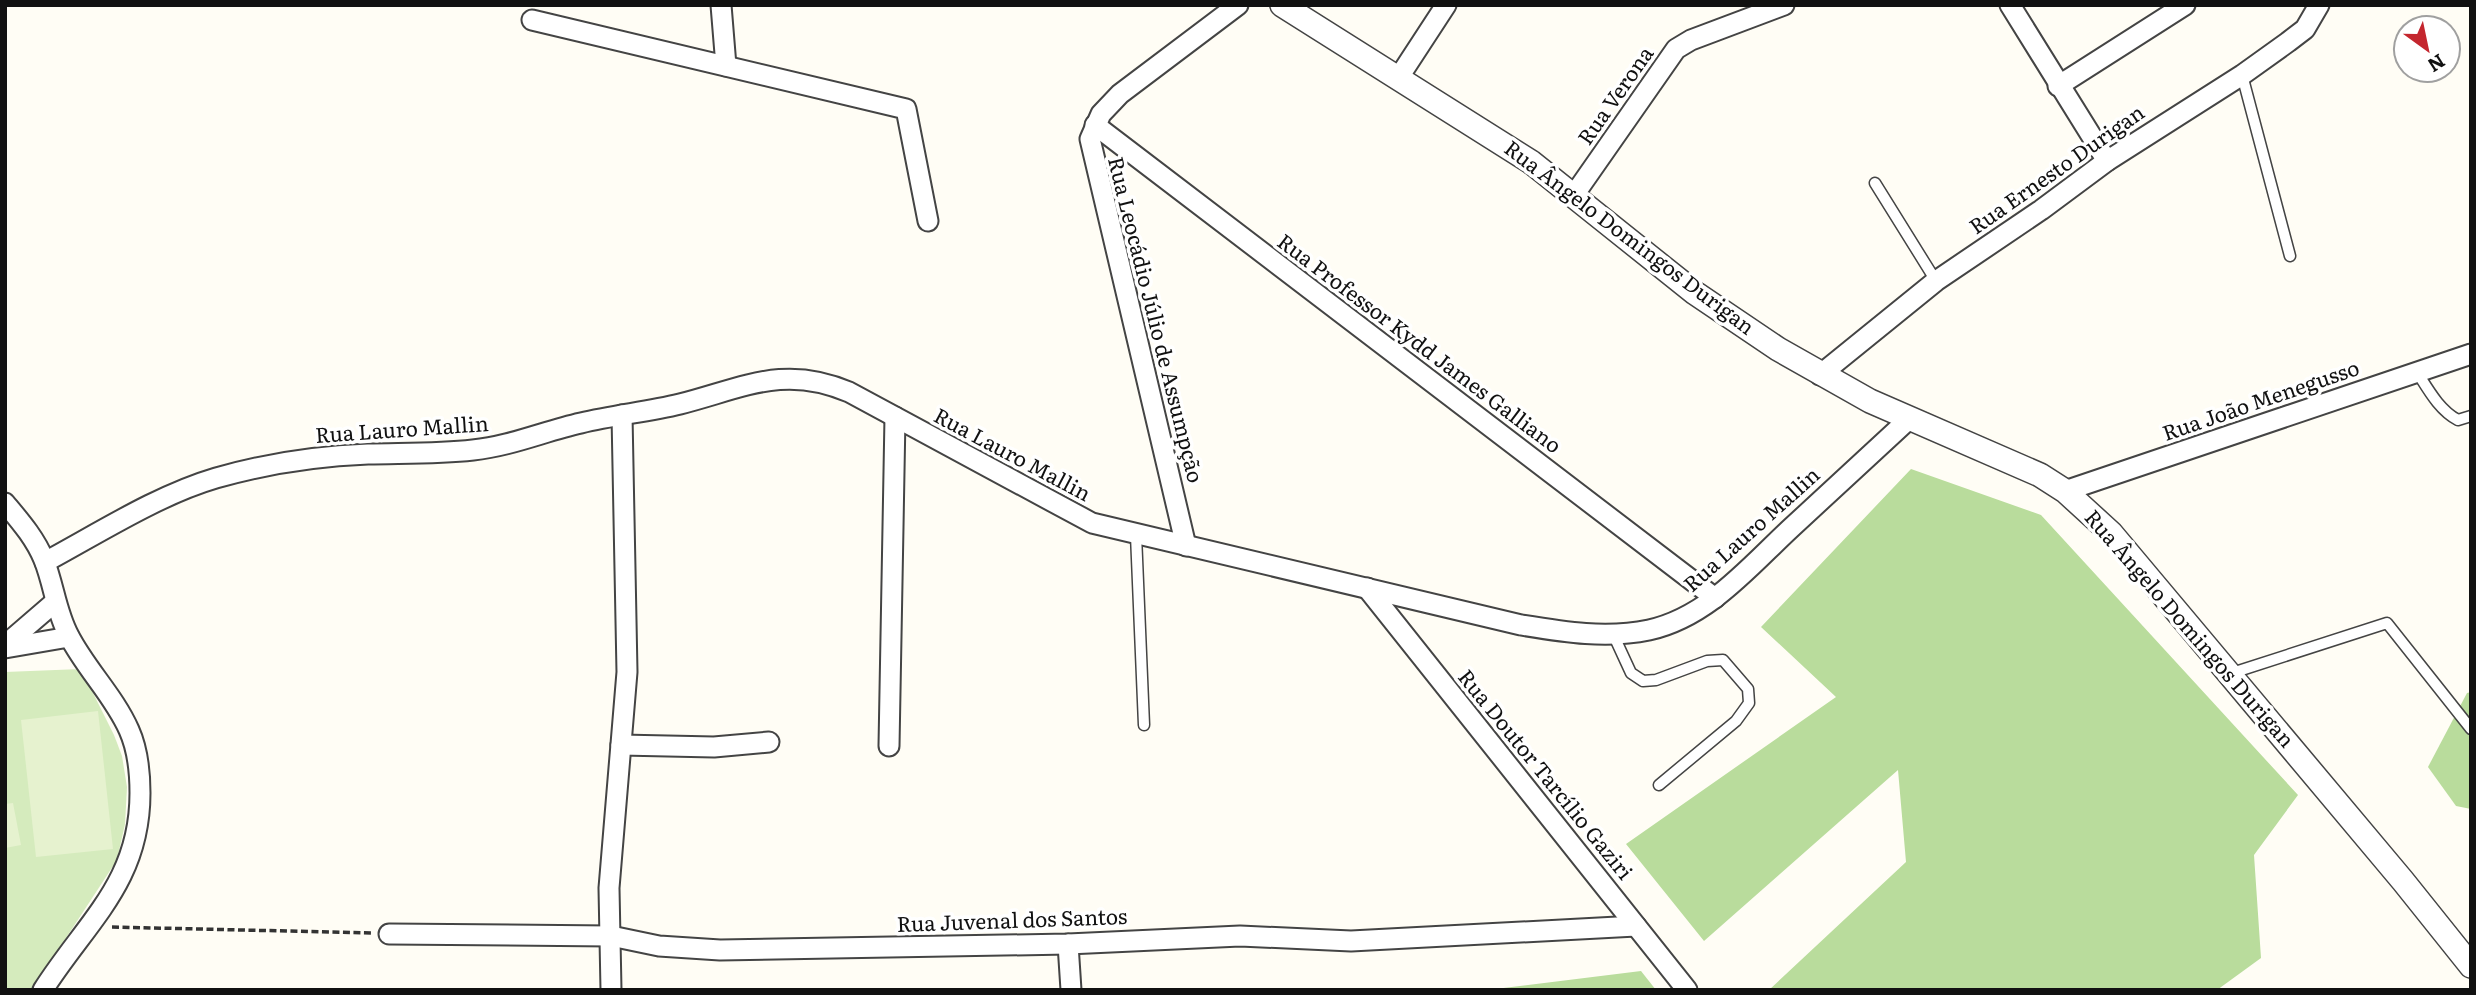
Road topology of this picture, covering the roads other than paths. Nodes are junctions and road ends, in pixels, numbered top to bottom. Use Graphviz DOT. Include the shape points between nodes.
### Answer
graph roads {
  1 [pos="721,5"];
  2 [pos="1238,5"];
  3 [pos="1282,5"];
  4 [pos="1446,5"];
  5 [pos="1784,5"];
  6 [pos="2010,5"];
  7 [pos="2185,5"];
  8 [pos="2319,5"];
  9 [pos="532,20"];
  10 [pos="726,66"];
  11 [pos="2242,75"];
  12 [pos="1399,77"];
  13 [pos="2063,83"];
  14 [pos="1095,125"];
  15 [pos="2111,158"];
  16 [pos="1875,183"];
  17 [pos="1574,195"];
  18 [pos="928,221"];
  19 [pos="2290,256"];
  20 [pos="1936,281"];
  21 [pos="2468,358"];
  22 [pos="2417,372"];
  23 [pos="1820,374"];
  24 [pos="622,415"];
  25 [pos="2471,416"];
  26 [pos="895,417"];
  27 [pos="1909,419"];
  28 [pos="2065,491"];
  29 [pos="5,503"];
  30 [pos="1136,534"];
  31 [pos="1186,546"];
  32 [pos="45,562"];
  33 [pos="1367,588"];
  34 [pos="1715,598"];
  35 [pos="55,602"];
  36 [pos="1613,634"];
  37 [pos="69,637"];
  38 [pos="5,646"];
  39 [pos="2229,674"];
  40 [pos="1144,725"];
  41 [pos="2471,729"];
  42 [pos="769,742"];
  43 [pos="621,745"];
  44 [pos="889,746"];
  45 [pos="1659,785"];
  46 [pos="1636,926"];
  47 [pos="389,934"];
  48 [pos="611,936"];
  49 [pos="1068,944"];
  50 [pos="2467,957"];
  51 [pos="43,990"];
  52 [pos="611,990"];
  53 [pos="1071,990"];
  54 [pos="1687,990"];
  1 -- 10 [label="street"];
  2 -- 14 [label="street" via="1120,94"];
  3 -- 12 [label="street, Rua Ângelo Domingos Durigan"];
  4 -- 12 [label="street"];
  5 -- 17 [label="street, Rua Verona" via="1676,49"];
  6 -- 13 [label="street"];
  7 -- 13 [label="street"];
  8 -- 11 [label="street, Rua Ernesto Durigan" via="2305,29"];
  9 -- 10 [label="street"];
  10 -- 18 [label="street" via="906,109"];
  11 -- 15 [label="street, Rua Ernesto Durigan"];
  11 -- 19 [label="lane"];
  12 -- 17 [label="street, Rua Ângelo Domingos Durigan" via="1503,142"];
  13 -- 15 [label="street"];
  14 -- 31 [label="street, Rua Leocádio Júlio de Assumpção" via="1091,153"];
  14 -- 34 [label="street, Rua Professor Kydd James Galliano"];
  15 -- 20 [label="street, Rua Ernesto Durigan"];
  16 -- 20 [label="lane"];
  17 -- 23 [label="street, Rua Ângelo Domingos Durigan" via="1695,293"];
  20 -- 23 [label="street, Rua Ernesto Durigan"];
  21 -- 22 [label="street, Rua João Menegusso"];
  22 -- 25 [label="lane" via="2449,415 2458,420"];
  22 -- 28 [label="street, Rua João Menegusso"];
  23 -- 27 [label="street, Rua Ângelo Domingos Durigan"];
  24 -- 26 [label="street, Rua Lauro Mallin" via="744,385 809,379 830,384"];
  24 -- 32 [label="street, Rua Lauro Mallin" via="474,450 331,456 238,472 166,498"];
  24 -- 43 [label="street" via="627,672"];
  26 -- 30 [label="street, Rua Lauro Mallin" via="1077,517"];
  26 -- 44 [label="street"];
  27 -- 28 [label="street, Rua Ângelo Domingos Durigan" via="2000,456"];
  27 -- 34 [label="street, Rua Lauro Mallin"];
  28 -- 39 [label="street, Rua Ângelo Domingos Durigan" via="2111,533"];
  29 -- 32 [label="street" via="30,533"];
  30 -- 31 [label="street, Rua Lauro Mallin"];
  30 -- 40 [label="lane"];
  31 -- 33 [label="street, Rua Lauro Mallin"];
  32 -- 35 [label="street"];
  33 -- 36 [label="street, Rua Lauro Mallin" via="1521,625"];
  33 -- 46 [label="street, Rua Doutor Tarcílio Gaziri"];
  34 -- 36 [label="street, Rua Lauro Mallin" via="1675,622"];
  35 -- 37 [label="street"];
  35 -- 38 [label="street"];
  36 -- 45 [label="lane" via="1631,673 1643,681 1723,660 1748,689 1749,704 1736,721"];
  37 -- 38 [label="street"];
  37 -- 51 [label="street" via="125,722 137,753 141,775 138,830 123,875"];
  39 -- 41 [label="lane" via="2387,623"];
  39 -- 50 [label="street, Rua Ângelo Domingos Durigan"];
  42 -- 43 [label="street" via="714,747"];
  43 -- 48 [label="street" via="609,888"];
  46 -- 49 [label="street, Rua Juvenal dos Santos" via="1377,941 1240,936"];
  46 -- 54 [label="street, Rua Doutor Tarcílio Gaziri"];
  47 -- 48 [label="street, Rua Juvenal dos Santos"];
  48 -- 49 [label="street, Rua Juvenal dos Santos" via="659,946 720,950"];
  48 -- 52 [label="street"];
  49 -- 53 [label="street"];
}
